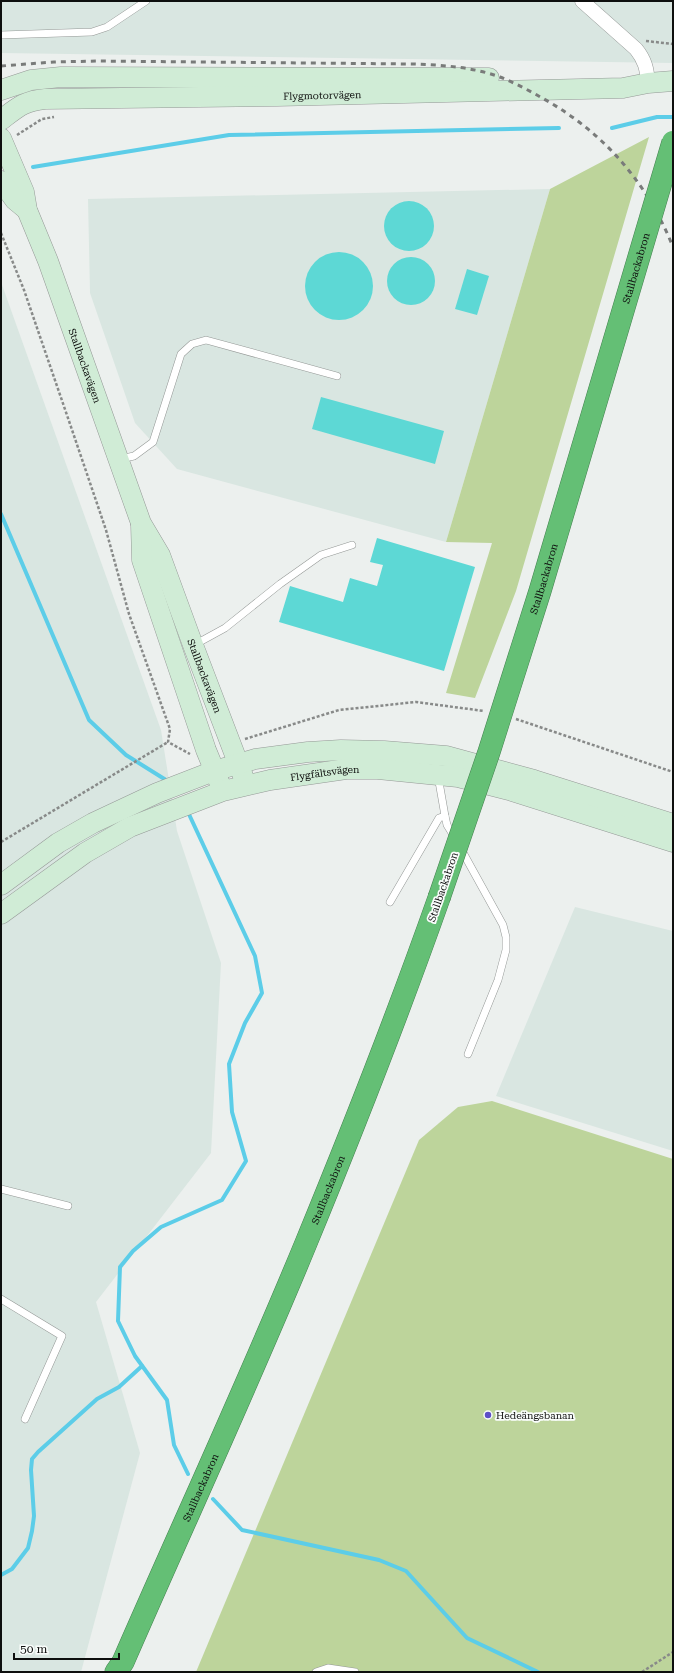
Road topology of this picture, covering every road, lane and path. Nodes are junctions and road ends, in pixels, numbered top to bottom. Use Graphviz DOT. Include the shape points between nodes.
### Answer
graph roads {
  1 [pos="146,1"];
  2 [pos="582,1"];
  3 [pos="1,35"];
  4 [pos="673,44"];
  5 [pos="636,49"];
  6 [pos="673,81"];
  7 [pos="648,83"];
  8 [pos="1,90"];
  9 [pos="1,120"];
  10 [pos="1,138"];
  11 [pos="673,142"];
  12 [pos="1,181"];
  13 [pos="28,210"];
  14 [pos="1,233"];
  15 [pos="337,376"];
  16 [pos="118,460"];
  17 [pos="352,545"];
  18 [pos="183,649"];
  19 [pos="485,711"];
  20 [pos="514,718"];
  21 [pos="168,742"];
  22 [pos="230,743"];
  23 [pos="206,750"];
  24 [pos="239,764"];
  25 [pos="214,772"];
  26 [pos="673,772"];
  27 [pos="438,776"];
  28 [pos="247,786"];
  29 [pos="216,794"];
  30 [pos="445,816"];
  31 [pos="673,824"];
  32 [pos="1,842"];
  33 [pos="673,842"];
  34 [pos="1,885"];
  35 [pos="390,902"];
  36 [pos="1,914"];
  37 [pos="468,1054"];
  38 [pos="1,1189"];
  39 [pos="68,1206"];
  40 [pos="1,1299"];
  41 [pos="24,1419"];
  42 [pos="673,1652"];
  43 [pos="123,1669"];
  44 [pos="316,1672"];
  45 [pos="355,1672"];
  46 [pos="642,1672"];
  1 -- 3 [label="lane" via="107,27 92,32"];
  2 -- 5 [label="street"];
  4 -- 5 [label="path" via="648,41"];
  5 -- 7 [label="street" via="647,68"];
  6 -- 7 [label="street, Flygmotorvägen"];
  7 -- 8 [label="street, Flygmotorvägen" via="626,77 61,77 31,80"];
  7 -- 9 [label="street, Flygmotorvägen" via="623,88 45,99 22,104"];
  10 -- 13 [label="street, Stallbackavägen" via="24,192"];
  11 -- 43 [label="highway, Stallbackabron, bridge" via="540,591 490,752 439,898 356,1120 306,1242 147,1607"];
  12 -- 13 [label="street, Stallbackavägen"];
  13 -- 16 [label="street, Stallbackavägen"];
  14 -- 21 [label="path" via="26,297 106,530 129,614 170,729"];
  15 -- 16 [label="lane" via="206,340 192,344 181,354 153,442 134,456"];
  16 -- 18 [label="street, Stallbackavägen" via="141,523 142,560"];
  17 -- 18 [label="lane" via="321,555 225,628"];
  18 -- 22 [label="street, Stallbackavägen"];
  18 -- 23 [label="street, Stallbackavägen"];
  19 -- 22 [label="path" via="416,702 339,710"];
  20 -- 26 [label="path"];
  21 -- 23 [label="path" via="192,755"];
  21 -- 32 [label="path"];
  22 -- 24 [label="street, Stallbackavägen"];
  23 -- 25 [label="street, Stallbackavägen"];
  24 -- 25 [label="street, Flygfältsvägen"];
  24 -- 28 [label="street, Stallbackavägen"];
  24 -- 31 [label="street, Flygfältsvägen" via="274,756 341,750 446,756 534,780"];
  25 -- 29 [label="street, Stallbackavägen"];
  25 -- 34 [label="street, Flygfältsvägen" via="157,793 100,819 58,843"];
  27 -- 28 [label="street, Flygfältsvägen" via="378,769 346,769 270,780"];
  27 -- 30 [label="lane"];
  27 -- 33 [label="street, Flygfältsvägen" via="458,777 510,790"];
  28 -- 29 [label="street, Flygfältsvägen"];
  29 -- 36 [label="street, Flygfältsvägen" via="130,827 85,853"];
  30 -- 35 [label="lane" via="439,818"];
  30 -- 37 [label="lane" via="447,825 503,925 506,937 506,950 498,980"];
  38 -- 39 [label="lane"];
  40 -- 41 [label="lane" via="62,1336"];
  42 -- 46 [label="path"];
  44 -- 45 [label="lane" via="328,1668"];
}
